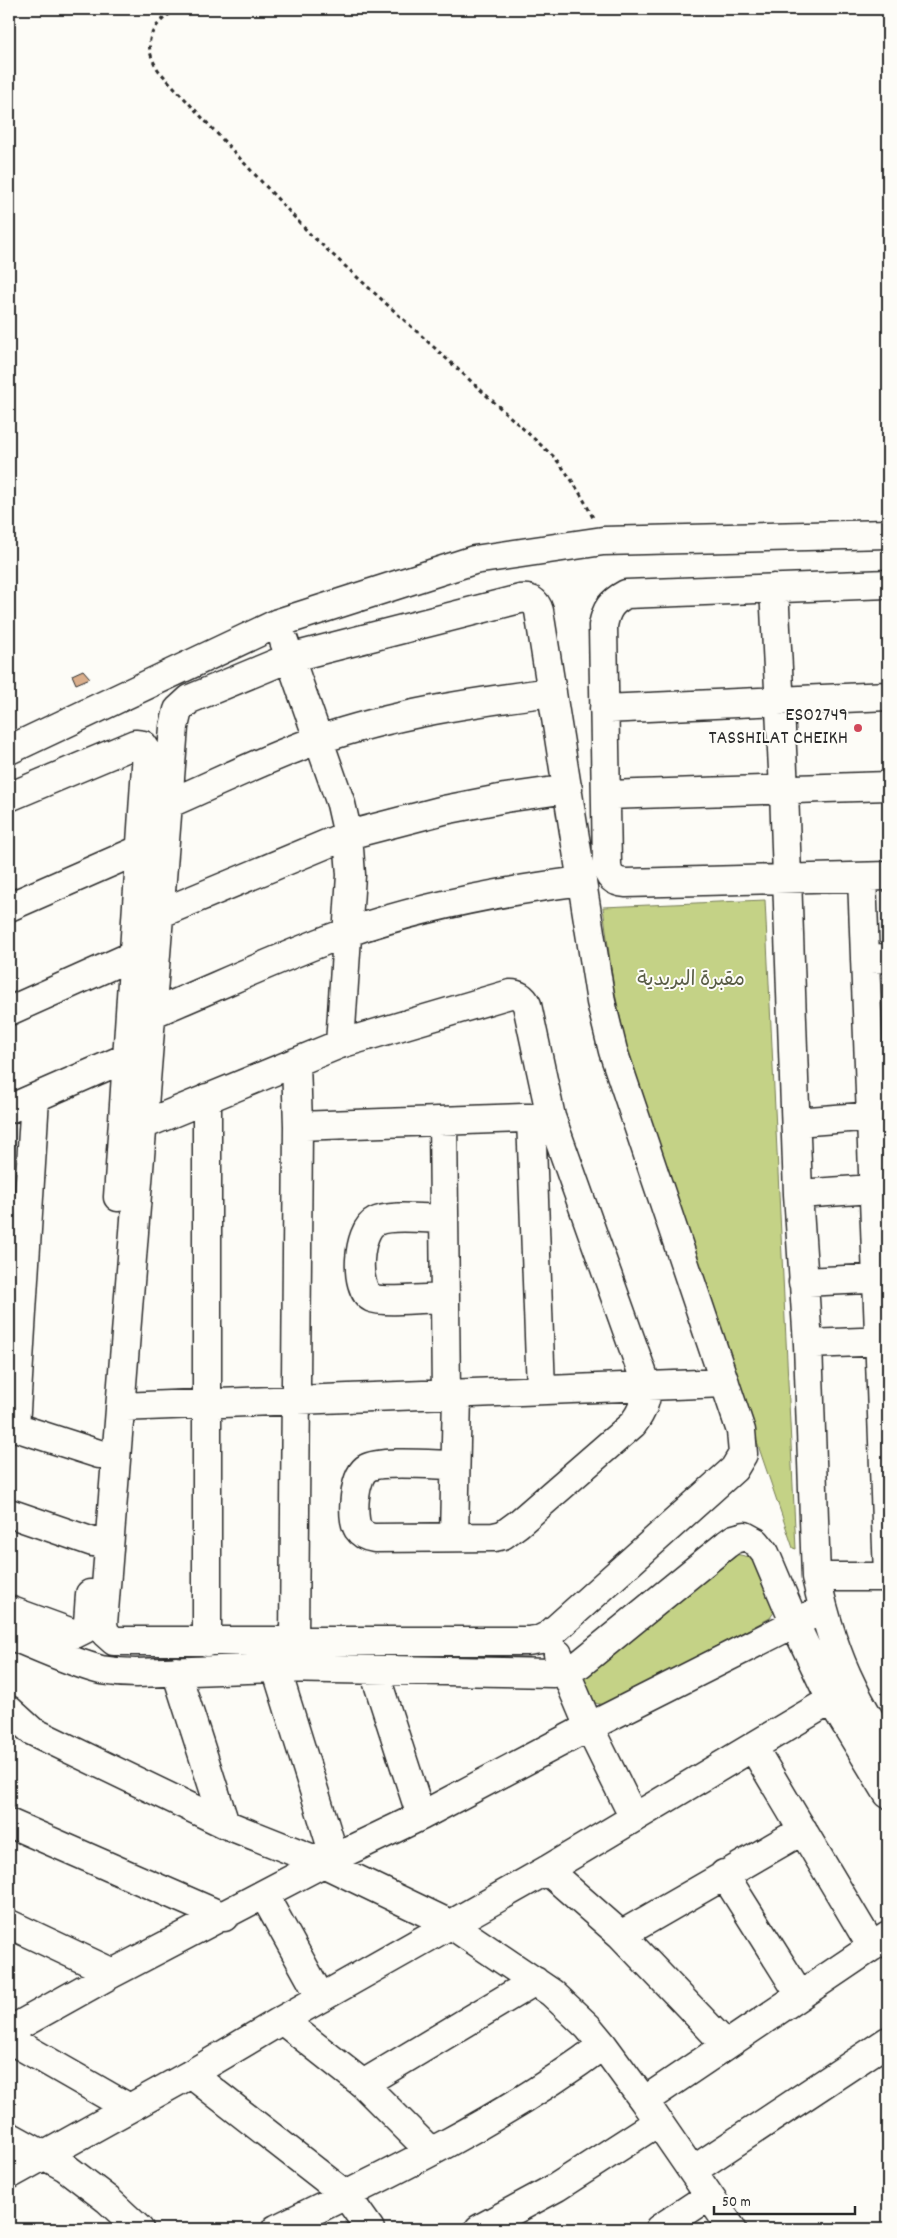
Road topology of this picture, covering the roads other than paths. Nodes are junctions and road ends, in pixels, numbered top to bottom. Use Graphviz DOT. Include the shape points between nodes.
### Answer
graph roads {
  1 [pos="888,534"];
  2 [pos="888,584"];
  3 [pos="774,588"];
  4 [pos="278,623"];
  5 [pos="289,658"];
  6 [pos="552,692"];
  7 [pos="888,696"];
  8 [pos="778,701"];
  9 [pos="604,709"];
  10 [pos="318,740"];
  11 [pos="9,750"];
  12 [pos="888,786"];
  13 [pos="568,789"];
  14 [pos="784,790"];
  15 [pos="607,795"];
  16 [pos="9,797"];
  17 [pos="168,804"];
  18 [pos="348,835"];
  19 [pos="139,850"];
  20 [pos="875,876"];
  21 [pos="787,879"];
  22 [pos="582,881"];
  23 [pos="9,907"];
  24 [pos="160,914"];
  25 [pos="347,933"];
  26 [pos="134,956"];
  27 [pos="877,959"];
  28 [pos="9,1011"];
  29 [pos="151,1014"];
  30 [pos="878,1032"];
  31 [pos="340,1044"];
  32 [pos="128,1057"];
  33 [pos="296,1062"];
  34 [pos="35,1098"];
  35 [pos="207,1098"];
  36 [pos="9,1109"];
  37 [pos="880,1115"];
  38 [pos="541,1117"];
  39 [pos="443,1121"];
  40 [pos="796,1122"];
  41 [pos="143,1125"];
  42 [pos="298,1126"];
  43 [pos="881,1189"];
  44 [pos="798,1194"];
  45 [pos="444,1219"];
  46 [pos="883,1278"];
  47 [pos="803,1282"];
  48 [pos="445,1298"];
  49 [pos="884,1341"];
  50 [pos="808,1344"];
  51 [pos="725,1383"];
  52 [pos="647,1386"];
  53 [pos="541,1390"];
  54 [pos="452,1394"];
  55 [pos="296,1400"];
  56 [pos="207,1403"];
  57 [pos="120,1406"];
  58 [pos="12,1426"];
  59 [pos="886,1430"];
  60 [pos="99,1454"];
  61 [pos="455,1465"];
  62 [pos="887,1508"];
  63 [pos="9,1513"];
  64 [pos="454,1538"];
  65 [pos="93,1542"];
  66 [pos="888,1576"];
  67 [pos="816,1577"];
  68 [pos="823,1608"];
  69 [pos="9,1610"];
  70 [pos="795,1624"];
  71 [pos="9,1635"];
  72 [pos="549,1635"];
  73 [pos="206,1642"];
  74 [pos="294,1642"];
  75 [pos="276,1668"];
  76 [pos="176,1671"];
  77 [pos="374,1671"];
  78 [pos="565,1671"];
  79 [pos="831,1700"];
  80 [pos="9,1710"];
  81 [pos="589,1727"];
  82 [pos="753,1747"];
  83 [pos="888,1750"];
  84 [pos="888,1794"];
  85 [pos="421,1816"];
  86 [pos="634,1818"];
  87 [pos="9,1823"];
  88 [pos="225,1824"];
  89 [pos="803,1830"];
  90 [pos="329,1861"];
  91 [pos="547,1870"];
  92 [pos="724,1874"];
  93 [pos="264,1896"];
  94 [pos="224,1916"];
  95 [pos="9,1924"];
  96 [pos="450,1924"];
  97 [pos="621,1936"];
  98 [pos="880,1942"];
  99 [pos="113,1973"];
  100 [pos="535,1982"];
  101 [pos="800,1995"];
  102 [pos="321,1998"];
  103 [pos="282,2020"];
  104 [pos="9,2031"];
  105 [pos="9,2039"];
  106 [pos="888,2041"];
  107 [pos="603,2045"];
  108 [pos="726,2045"];
  109 [pos="191,2074"];
  110 [pos="363,2084"];
  111 [pos="129,2108"];
  112 [pos="651,2111"];
  113 [pos="9,2136"];
  114 [pos="430,2151"];
  115 [pos="43,2155"];
  116 [pos="692,2171"];
  117 [pos="9,2175"];
  118 [pos="346,2195"];
  119 [pos="709,2196"];
  120 [pos="139,2229"];
  121 [pos="276,2229"];
  122 [pos="370,2229"];
  123 [pos="480,2229"];
  124 [pos="659,2229"];
  125 [pos="732,2229"];
  1 -- 4 [label="street" via="603,541 474,560"];
  2 -- 3 [label="street"];
  3 -- 8 [label="street"];
  3 -- 9 [label="street" via="626,594 614,601 605,612 603,626"];
  4 -- 5 [label="street"];
  4 -- 11 [label="street"];
  5 -- 6 [label="street" via="525,598 535,603 539,611"];
  5 -- 10 [label="street"];
  5 -- 17 [label="street" via="183,704 175,718"];
  6 -- 10 [label="street" via="428,712"];
  6 -- 13 [label="street"];
  7 -- 8 [label="street"];
  8 -- 9 [label="street"];
  8 -- 14 [label="street"];
  9 -- 15 [label="street"];
  10 -- 17 [label="street"];
  10 -- 18 [label="street" via="341,804"];
  12 -- 14 [label="street"];
  13 -- 18 [label="street" via="444,810"];
  13 -- 22 [label="street"];
  14 -- 15 [label="street"];
  14 -- 21 [label="street"];
  15 -- 21 [label="street" via="608,872 618,882"];
  16 -- 19 [label="street" via="135,744 142,745 147,755"];
  17 -- 24 [label="street"];
  18 -- 24 [label="street"];
  18 -- 25 [label="street" via="351,857"];
  19 -- 23 [label="street"];
  19 -- 26 [label="street"];
  20 -- 21 [label="street"];
  20 -- 27 [label="street"];
  21 -- 40 [label="street"];
  22 -- 25 [label="street" via="464,900"];
  22 -- 51 [label="street" via="613,1051"];
  24 -- 29 [label="street"];
  25 -- 29 [label="street"];
  25 -- 31 [label="street"];
  26 -- 28 [label="street"];
  26 -- 32 [label="street"];
  27 -- 30 [label="street"];
  29 -- 41 [label="street"];
  30 -- 37 [label="street"];
  31 -- 33 [label="street"];
  31 -- 38 [label="street" via="516,994 528,1005"];
  32 -- 34 [label="street"];
  32 -- 60 [label="street"];
  33 -- 35 [label="street"];
  33 -- 42 [label="street"];
  34 -- 36 [label="street"];
  34 -- 58 [label="street"];
  35 -- 41 [label="street"];
  35 -- 56 [label="street"];
  37 -- 40 [label="street"];
  37 -- 43 [label="street"];
  38 -- 39 [label="street"];
  38 -- 52 [label="street"];
  38 -- 53 [label="street"];
  39 -- 42 [label="street"];
  39 -- 45 [label="street"];
  40 -- 44 [label="street"];
  41 -- 57 [label="street"];
  42 -- 55 [label="street"];
  43 -- 44 [label="street"];
  43 -- 46 [label="street"];
  44 -- 47 [label="street"];
  45 -- 48 [label="street"];
  45 -- 48 [label="street" via="382,1219 370,1224 363,1236 360,1279 363,1291 378,1300"];
  46 -- 47 [label="street"];
  46 -- 49 [label="street"];
  47 -- 50 [label="street"];
  48 -- 54 [label="street"];
  49 -- 50 [label="street"];
  49 -- 59 [label="street"];
  50 -- 67 [label="street"];
  51 -- 52 [label="street"];
  51 -- 72 [label="street" via="743,1439 740,1462"];
  52 -- 53 [label="street"];
  52 -- 64 [label="street" via="642,1411 633,1424 511,1530 494,1537"];
  53 -- 54 [label="street"];
  54 -- 55 [label="street"];
  54 -- 61 [label="street"];
  55 -- 56 [label="street"];
  55 -- 74 [label="street"];
  56 -- 57 [label="street"];
  56 -- 73 [label="street"];
  57 -- 73 [label="street" via="103,1624 105,1633 118,1642"];
  58 -- 60 [label="street"];
  59 -- 62 [label="street"];
  60 -- 65 [label="street"];
  61 -- 64 [label="street"];
  61 -- 64 [label="street" via="380,1464 366,1468 357,1480 355,1516 359,1531 368,1537"];
  62 -- 66 [label="street"];
  63 -- 65 [label="street"];
  65 -- 69 [label="street" via="85,1630 69,1633"];
  66 -- 67 [label="street"];
  67 -- 68 [label="street"];
  68 -- 70 [label="street"];
  68 -- 83 [label="street" via="852,1687"];
  70 -- 78 [label="street" via="761,1546 751,1538 740,1537 727,1544 580,1664"];
  70 -- 79 [label="street"];
  70 -- 81 [label="street"];
  71 -- 76 [label="street" via="102,1670 136,1673"];
  72 -- 74 [label="street" via="528,1641"];
  72 -- 78 [label="street"];
  73 -- 74 [label="street"];
  75 -- 76 [label="street"];
  75 -- 77 [label="street"];
  75 -- 90 [label="street"];
  76 -- 88 [label="street"];
  77 -- 78 [label="street"];
  77 -- 85 [label="street"];
  78 -- 81 [label="street"];
  79 -- 82 [label="street"];
  79 -- 84 [label="street"];
  80 -- 88 [label="street" via="32,1731"];
  81 -- 85 [label="street"];
  81 -- 86 [label="street"];
  82 -- 86 [label="street"];
  82 -- 89 [label="street"];
  85 -- 90 [label="street"];
  86 -- 91 [label="street"];
  87 -- 94 [label="street"];
  88 -- 90 [label="street"];
  89 -- 92 [label="street"];
  89 -- 98 [label="street"];
  90 -- 93 [label="street"];
  90 -- 96 [label="street"];
  91 -- 96 [label="street"];
  91 -- 97 [label="street"];
  92 -- 97 [label="street"];
  92 -- 101 [label="street"];
  93 -- 94 [label="street"];
  93 -- 102 [label="street"];
  94 -- 99 [label="street"];
  95 -- 99 [label="street"];
  96 -- 100 [label="street"];
  96 -- 102 [label="street"];
  97 -- 108 [label="street"];
  98 -- 101 [label="street"];
  99 -- 104 [label="street"];
  100 -- 107 [label="street" via="570,2009"];
  100 -- 110 [label="street"];
  101 -- 108 [label="street"];
  102 -- 103 [label="street"];
  103 -- 109 [label="street"];
  103 -- 110 [label="street"];
  105 -- 111 [label="street"];
  106 -- 116 [label="street"];
  107 -- 112 [label="street"];
  107 -- 114 [label="street" via="522,2101"];
  108 -- 112 [label="street"];
  109 -- 111 [label="street"];
  109 -- 118 [label="street"];
  110 -- 114 [label="street"];
  111 -- 115 [label="street"];
  112 -- 116 [label="street"];
  112 -- 123 [label="street" via="558,2187"];
  113 -- 115 [label="street"];
  114 -- 118 [label="street"];
  115 -- 117 [label="street"];
  115 -- 120 [label="street" via="87,2183"];
  116 -- 119 [label="street"];
  118 -- 121 [label="street"];
  118 -- 122 [label="street"];
  119 -- 124 [label="street"];
  119 -- 125 [label="street"];
}
